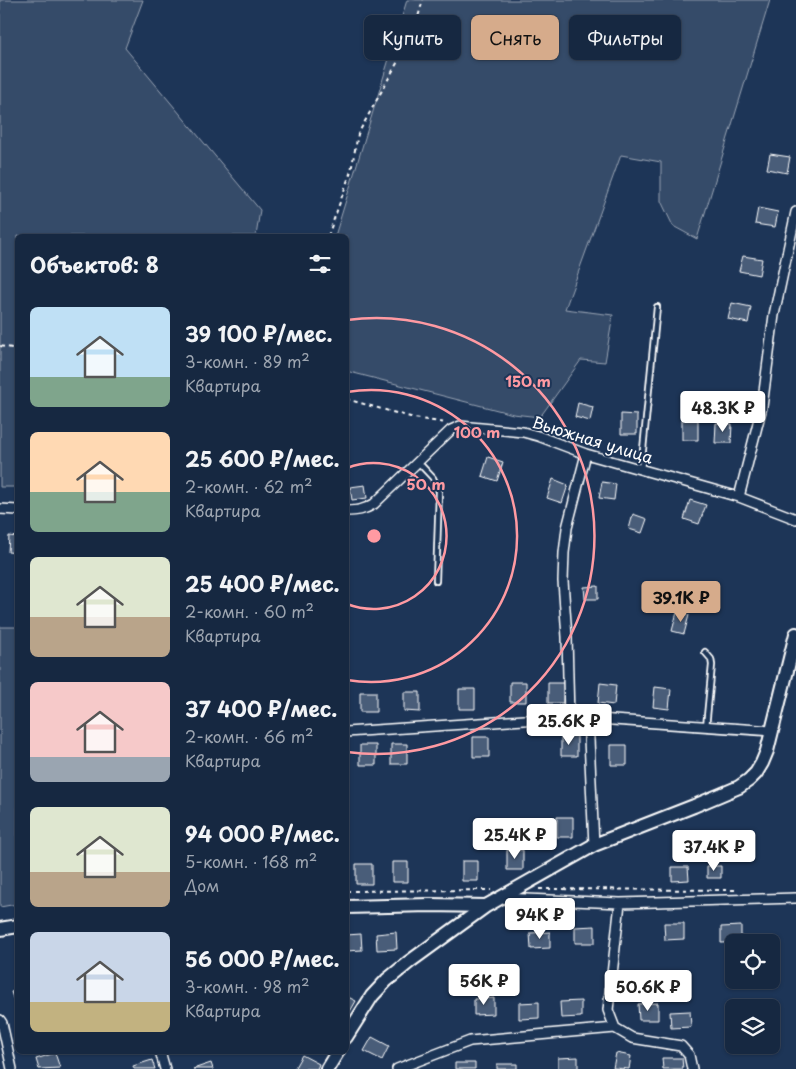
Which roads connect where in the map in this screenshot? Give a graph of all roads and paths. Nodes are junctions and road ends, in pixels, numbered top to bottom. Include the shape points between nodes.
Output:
1 (423, 0) edge
2 (796, 212) edge
3 (329, 234) edge
4 (657, 307) dead end
5 (0, 346) edge
6 (15, 348) edge
7 (349, 400) edge
8 (460, 426) junction
9 (586, 454) junction
10 (418, 462) junction
11 (641, 470) junction
12 (739, 496) junction
13 (0, 509) edge
14 (15, 510) edge
15 (349, 511) edge
16 (796, 519) edge
17 (436, 581) dead end
18 (796, 634) edge
19 (705, 652) dead end
20 (793, 659) edge
21 (569, 717) junction
22 (588, 718) junction
23 (706, 727) junction
24 (349, 732) edge
25 (772, 732) junction
26 (594, 845) junction
27 (537, 889) dead end
28 (741, 890) dead end
29 (349, 891) edge
30 (498, 894) junction
31 (796, 898) edge
32 (620, 903) junction
33 (486, 906) junction
34 (349, 907) edge
35 (15, 926) edge
36 (0, 929) edge
37 (0, 1020) edge
38 (615, 1028) junction
39 (349, 1032) edge
40 (161, 1054) edge
41 (336, 1054) edge
42 (402, 1068) edge
43 (12, 1069) edge
44 (165, 1069) edge
45 (328, 1069) edge
46 (692, 1069) edge

1 - 3 path via 413,34 358,134 351,171
2 - 12 street via 774,315 762,407
4 - 11 lane
5 - 6 path
7 - 8 path via 414,418
8 - 9 street, Вьюжная улица via 523,432
8 - 10 street via 451,430
9 - 11 street, Вьюжная улица
9 - 21 street via 566,528 564,553
10 - 15 street via 374,504 366,509
10 - 17 lane via 433,478 439,491
11 - 12 street, Вьюжная улица
12 - 16 street, Вьюжная улица
13 - 14 street
18 - 20 street
19 - 23 lane via 712,665
20 - 25 street
21 - 22 street
21 - 24 street
22 - 23 street
22 - 26 street
23 - 25 street
25 - 26 street via 762,763 739,787
26 - 30 street
27 - 28 path
29 - 30 path
30 - 32 street
30 - 33 street
31 - 32 street
32 - 38 street via 608,1010
33 - 34 street
33 - 39 street via 387,980 372,996
35 - 36 street
37 - 43 street
38 - 42 street via 470,1041
38 - 46 street via 632,1038 681,1046 689,1055
40 - 44 street
41 - 45 street

